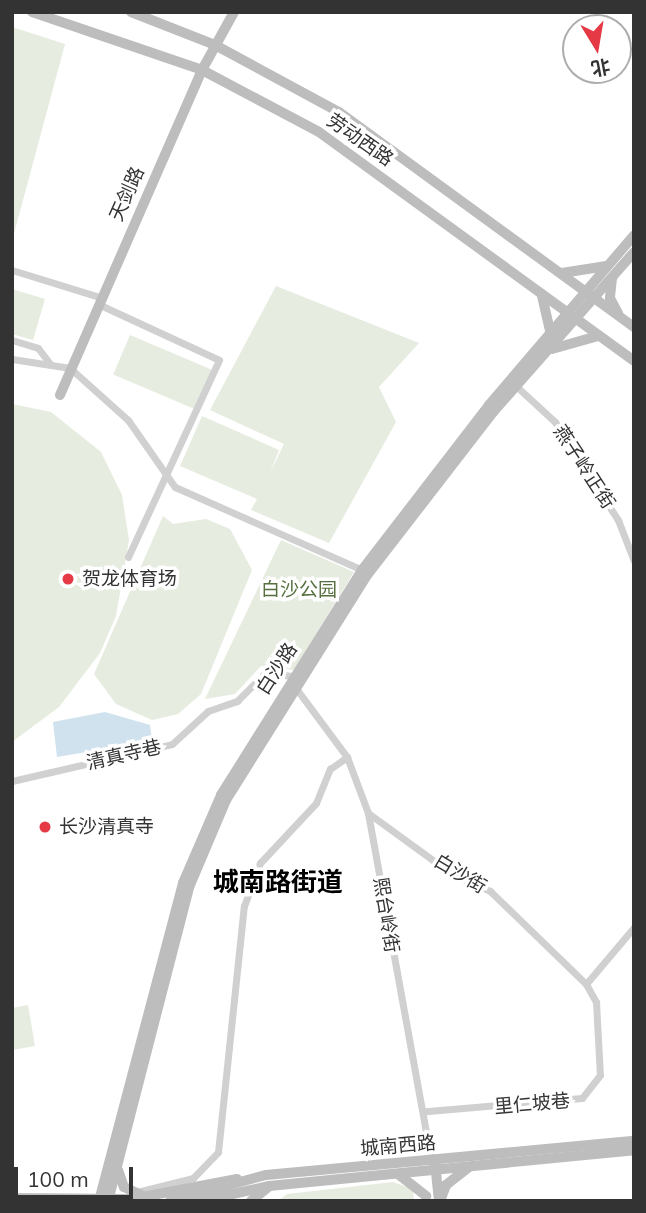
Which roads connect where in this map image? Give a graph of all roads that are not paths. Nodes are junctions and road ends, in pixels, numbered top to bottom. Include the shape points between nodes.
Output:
1 (32, 12) edge
2 (131, 12) edge
3 (234, 12) edge
4 (215, 45) junction
5 (202, 70) junction
6 (634, 234) edge
7 (634, 252) edge
8 (607, 266) junction
9 (12, 270) edge
10 (562, 274) junction
11 (612, 278) junction
12 (585, 291) junction
13 (542, 295) junction
14 (594, 298) junction
15 (97, 300) junction
16 (565, 312) junction
17 (620, 317) junction
18 (575, 320) junction
19 (634, 327) edge
20 (550, 331) junction
21 (598, 336) junction
22 (12, 340) edge
23 (548, 351) junction
24 (12, 359) edge
25 (634, 361) edge
26 (50, 364) junction
27 (70, 368) junction
28 (516, 386) junction
29 (60, 395) dead end
30 (168, 481) junction
31 (128, 558) dead end
32 (634, 561) edge
33 (362, 570) junction
34 (294, 682) junction
35 (347, 757) junction
36 (12, 781) edge
37 (368, 813) junction
38 (634, 927) edge
39 (586, 984) junction
40 (426, 1111) junction
41 (634, 1141) edge
42 (634, 1150) edge
43 (117, 1164) junction
44 (429, 1164) junction
45 (472, 1166) junction
46 (391, 1173) junction
47 (104, 1180) junction
48 (12, 1182) edge
49 (271, 1186) junction
50 (237, 1187) edge
51 (132, 1193) junction
52 (148, 1196) junction
53 (13, 1198) edge
54 (199, 1198) edge
55 (427, 1198) edge
56 (76, 1199) edge
57 (104, 1200) edge
58 (170, 1201) edge
59 (251, 1201) edge
60 (440, 1201) edge

1 - 5 street, 劳动西路
2 - 4 street, 劳动西路
3 - 4 street, 天剑路
4 - 5 street, 天剑路
4 - 10 street, 劳动西路 via 339,112
5 - 13 street, 劳动西路 via 319,132
5 - 15 street, 天剑路
6 - 8 street, 白沙路
7 - 11 street, 白沙路
8 - 10 street
8 - 12 street, 白沙路
9 - 15 street
10 - 12 street, 劳动西路
11 - 14 street, 白沙路
11 - 17 street via 610,298
12 - 14 street, 劳动西路
12 - 16 street, 白沙路
13 - 16 street, 劳动西路
13 - 20 street
14 - 17 street, 劳动西路
14 - 18 street, 白沙路
15 - 27 street, 天剑路
15 - 30 street via 219,360
16 - 18 street, 劳动西路
16 - 20 street, 白沙路
17 - 19 street, 劳动西路
18 - 21 street, 劳动西路
18 - 23 street, 白沙路
20 - 33 street, 白沙路
21 - 23 street
21 - 25 street, 劳动西路
22 - 26 street via 38,348
23 - 28 street, 白沙路
24 - 26 street
26 - 27 street
27 - 29 street, 天剑路
27 - 30 street via 128,420
28 - 32 street, 燕子岭正街 via 555,422 618,520
28 - 34 street, 白沙路 via 368,574
30 - 31 street
30 - 33 street
33 - 34 street, 白沙路
34 - 35 street, 熙台岭街
34 - 36 street, 清真寺巷 via 265,673 237,701 208,711 172,744
34 - 43 street, 白沙路 via 226,800 198,861
34 - 47 street, 白沙路 via 231,776 191,859
35 - 37 street, 熙台岭街
35 - 51 street via 330,769 316,803 260,863 244,905 218,1152 192,1178
37 - 39 street, 白沙街 via 452,874 490,891
37 - 40 street, 熙台岭街 via 401,1009
38 - 39 street
39 - 40 street, 里仁坡巷 via 596,1002 600,1075 582,1098
40 - 44 street, 熙台岭街
41 - 44 street, 城南西路
42 - 45 street, 城南西路
43 - 51 street via 121,1183
43 - 57 street, 白沙路
44 - 45 street, 城南西路
44 - 46 street, 城南西路
44 - 50 street, 城南西路
44 - 55 street
44 - 60 street
45 - 60 street via 453,1178
46 - 49 street, 城南西路
46 - 55 street via 410,1178
47 - 56 street
47 - 57 street, 白沙路
48 - 53 street
49 - 50 street, 城南西路
49 - 59 street
50 - 52 street
50 - 54 street, 城南西路
51 - 52 street
51 - 57 street
52 - 57 street
53 - 56 street
54 - 58 street, 城南西路
56 - 57 street

